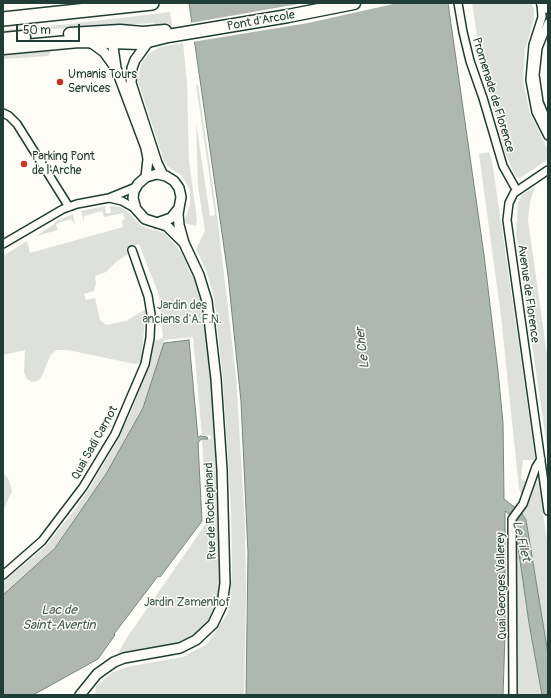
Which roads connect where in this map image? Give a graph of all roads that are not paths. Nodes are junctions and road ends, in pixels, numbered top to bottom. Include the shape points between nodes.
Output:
1 (152, 3) edge
2 (326, 3) edge
3 (354, 3) edge
4 (458, 3) edge
5 (542, 3) edge
6 (548, 7) edge
7 (3, 19) edge
8 (548, 23) edge
9 (168, 33) junction
10 (134, 34) junction
11 (3, 39) edge
12 (89, 41) junction
13 (148, 42) junction
14 (114, 43) junction
15 (3, 48) edge
16 (116, 68) junction
17 (3, 113) edge
18 (548, 124) edge
19 (548, 136) edge
20 (548, 170) edge
21 (163, 175) junction
22 (146, 177) junction
23 (136, 187) junction
24 (517, 190) junction
25 (109, 198) junction
26 (69, 207) junction
27 (180, 207) junction
28 (136, 209) junction
29 (158, 223) junction
30 (184, 243) junction
31 (3, 244) edge
32 (132, 250) dead end
33 (541, 459) junction
34 (548, 511) edge
35 (3, 575) edge
36 (80, 695) edge
37 (512, 695) edge

1 - 7 highway
2 - 9 main road, Pont d'Arcole
3 - 9 main road, Pont d'Arcole via 288,16
4 - 24 street, Promenade de Florence via 470,61 503,166
5 - 6 main road
5 - 19 street via 542,17 533,45 530,80 536,112
8 - 18 street via 538,48 535,75 539,102
9 - 10 main road
9 - 13 main road
10 - 11 main road via 101,32
10 - 14 street via 118,37
12 - 14 main road
12 - 15 main road
12 - 16 street via 104,52
13 - 14 main road
13 - 21 street via 136,58 131,83
14 - 16 street
16 - 22 street via 148,154
17 - 26 street via 17,124
20 - 24 street
21 - 22 street
21 - 27 street, Rue de Rochepinard via 178,186 181,194
22 - 23 street
23 - 25 street
23 - 28 street via 133,198
24 - 33 street, Avenue de Florence via 509,203 507,220
25 - 26 street
25 - 28 street via 122,201
26 - 31 street
27 - 29 street via 171,218
27 - 30 street, Rue de Rochepinard via 178,219
28 - 29 street, Rue de Rochepinard via 145,219
29 - 30 street, Rue de Rochepinard via 172,230
30 - 36 street, Rue de Rochepinard via 203,286 210,324 222,470 224,594 213,624 196,640 180,648 118,660 97,674
32 - 35 street, Quai Sadi Carnot via 148,296 151,314 145,364 114,434 83,487 42,541
33 - 34 street, Avenue de Florence
33 - 37 street, Quai Georges Vallerey via 523,504 512,520

